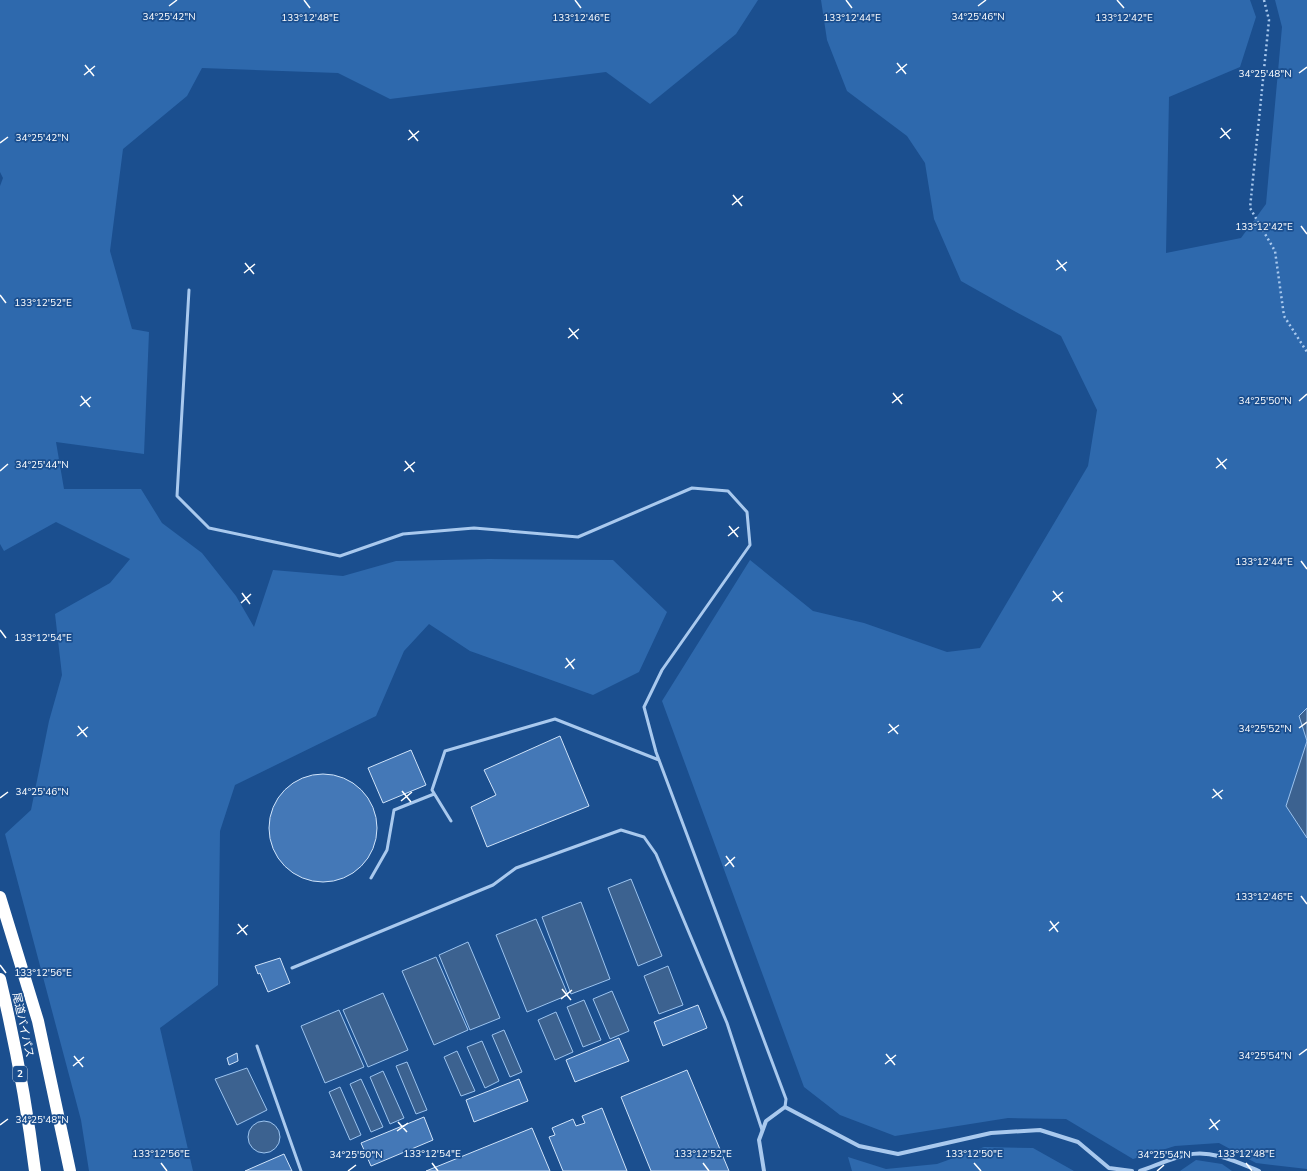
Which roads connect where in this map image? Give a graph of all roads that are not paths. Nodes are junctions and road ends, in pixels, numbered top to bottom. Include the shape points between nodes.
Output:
1 (189, 290) dead end
2 (659, 760) junction
3 (434, 794) junction
4 (451, 821) dead end
5 (371, 878) dead end
6 (0, 897) edge
7 (292, 968) dead end
8 (0, 979) edge
9 (257, 1046) dead end
10 (785, 1107) junction
11 (763, 1131) junction
12 (35, 1171) edge
13 (70, 1171) edge
14 (301, 1171) edge
15 (764, 1171) edge
16 (1132, 1171) edge
17 (1140, 1171) edge
18 (1259, 1171) edge

1 - 2 lane via 177,496 209,528 340,556 403,534 474,528 578,538 692,488 728,491 747,512 750,545 662,670 644,706
2 - 3 lane via 555,719 445,751 432,790
2 - 10 lane via 786,1099
3 - 4 lane
3 - 5 lane via 394,810 387,850
6 - 13 highway via 38,1021
7 - 11 lane via 493,885 524,865 621,830 644,837 656,854 727,1023
8 - 12 highway, 尾道バイパス / 2 via 30,1128
9 - 14 lane
10 - 11 street via 766,1121
10 - 16 street via 859,1146 898,1154 991,1133 1040,1130 1078,1142 1109,1168
11 - 15 street via 759,1140
17 - 18 street via 1188,1155 1208,1154

